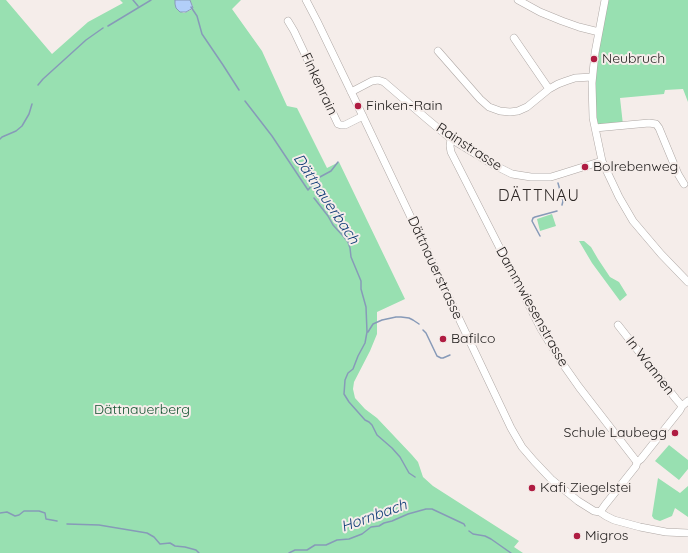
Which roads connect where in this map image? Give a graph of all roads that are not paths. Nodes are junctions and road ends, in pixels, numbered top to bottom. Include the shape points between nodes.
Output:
1 (306, 0) edge
2 (518, 0) edge
3 (606, 0) edge
4 (288, 21) dead end
5 (599, 32) junction
6 (514, 38) dead end
7 (438, 51) dead end
8 (592, 77) junction
9 (549, 89) junction
10 (351, 92) junction
11 (363, 116) junction
12 (595, 128) junction
13 (451, 139) junction
14 (602, 161) junction
15 (684, 184) dead end
16 (688, 282) edge
17 (618, 325) dead end
18 (685, 403) edge
19 (637, 462) junction
20 (600, 512) junction
21 (688, 533) edge

1 - 10 street, Dättnauerstrasse
2 - 5 street via 562,21
3 - 5 street
4 - 11 street, Finkenrain via 338,124 345,125
5 - 8 street
6 - 9 street
7 - 9 street via 480,99 489,107 500,111 518,111 527,107
8 - 9 street via 566,80
8 - 12 street
10 - 11 street, Dättnauerstrasse
10 - 13 street, Rainstrasse via 372,81 384,82
11 - 20 street, Dättnauerstrasse via 522,447 551,479 578,501
12 - 14 street
12 - 15 street via 654,123
13 - 14 street, Rainstrasse via 499,168 521,176 551,177
13 - 19 street, Dammwiesenstrasse via 450,150 541,329 579,387
14 - 16 street via 633,221
17 - 18 street, In Wannen via 676,400
18 - 19 street
19 - 20 street
20 - 21 street, Dättnauerstrasse via 614,520 640,527

